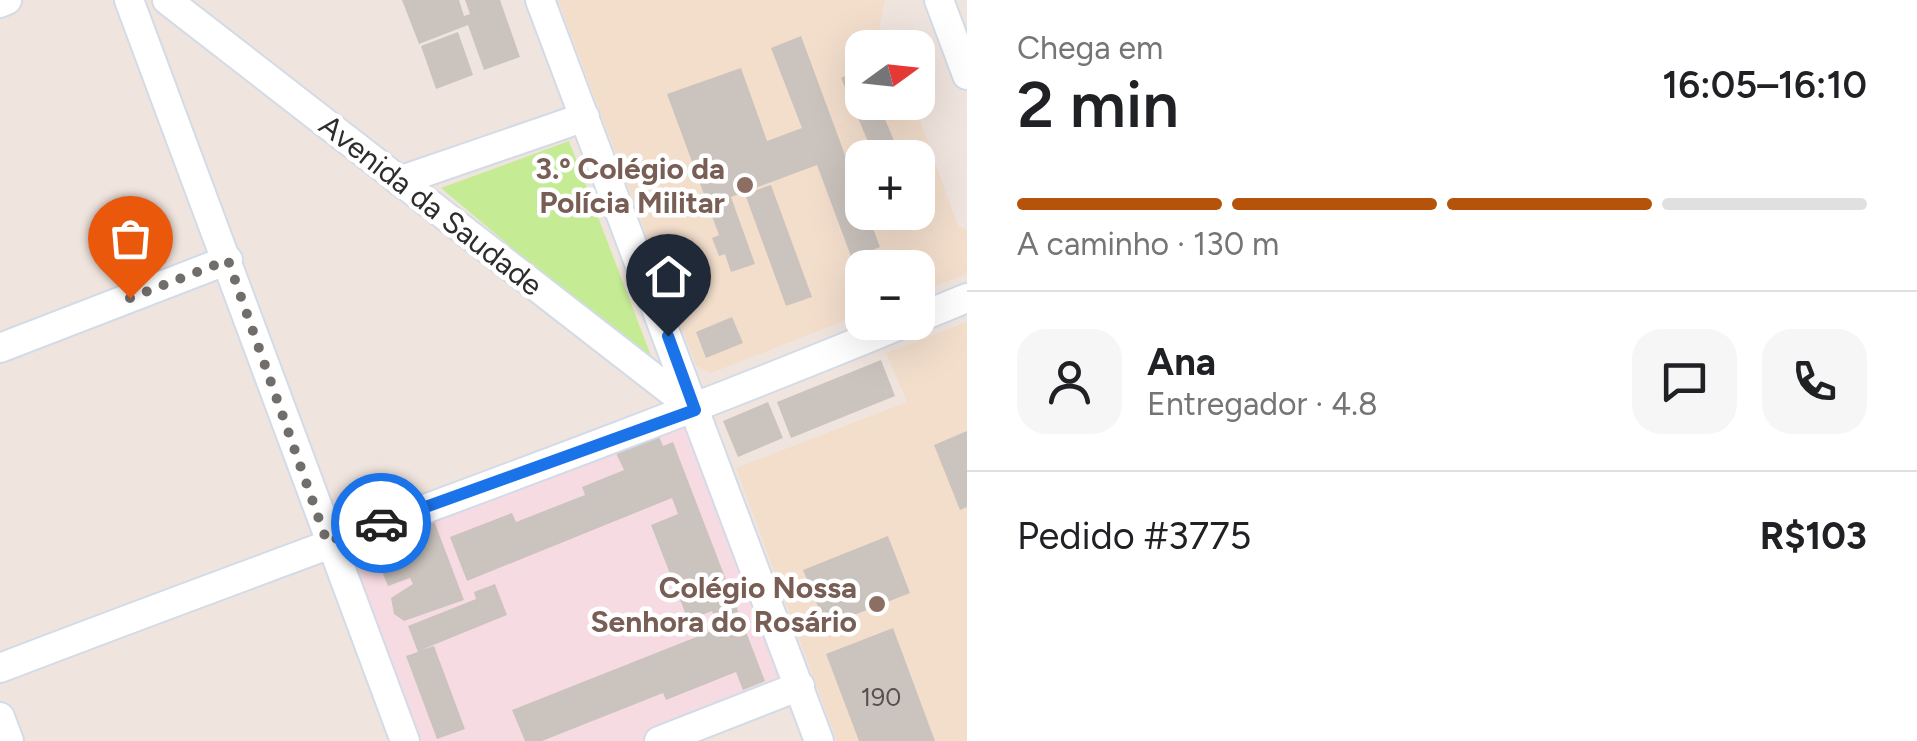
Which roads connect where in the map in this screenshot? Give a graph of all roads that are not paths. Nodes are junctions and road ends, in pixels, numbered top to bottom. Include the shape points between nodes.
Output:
1 (7, 0) edge
2 (129, 0) edge
3 (168, 0) edge
4 (540, 0) edge
5 (938, 0) edge
6 (0, 3) edge
7 (967, 75) edge
8 (585, 117) junction
9 (399, 181) junction
10 (228, 260) junction
11 (967, 298) edge
12 (935, 311) edge
13 (864, 340) edge
14 (0, 348) edge
15 (695, 410) junction
16 (327, 542) junction
17 (0, 668) edge
18 (800, 686) junction
19 (0, 717) edge
20 (9, 741) edge
21 (405, 741) edge
22 (659, 741) edge
23 (819, 741) edge

1 - 6 street
2 - 10 street
3 - 9 street, Avenida da Saudade
4 - 8 street
5 - 7 street
8 - 9 street
8 - 15 street
9 - 15 street, Avenida da Saudade
10 - 14 street
10 - 16 street
11 - 12 street
13 - 15 street
15 - 16 street
15 - 18 street
16 - 17 street
16 - 21 street
18 - 22 street
18 - 23 street
19 - 20 street

